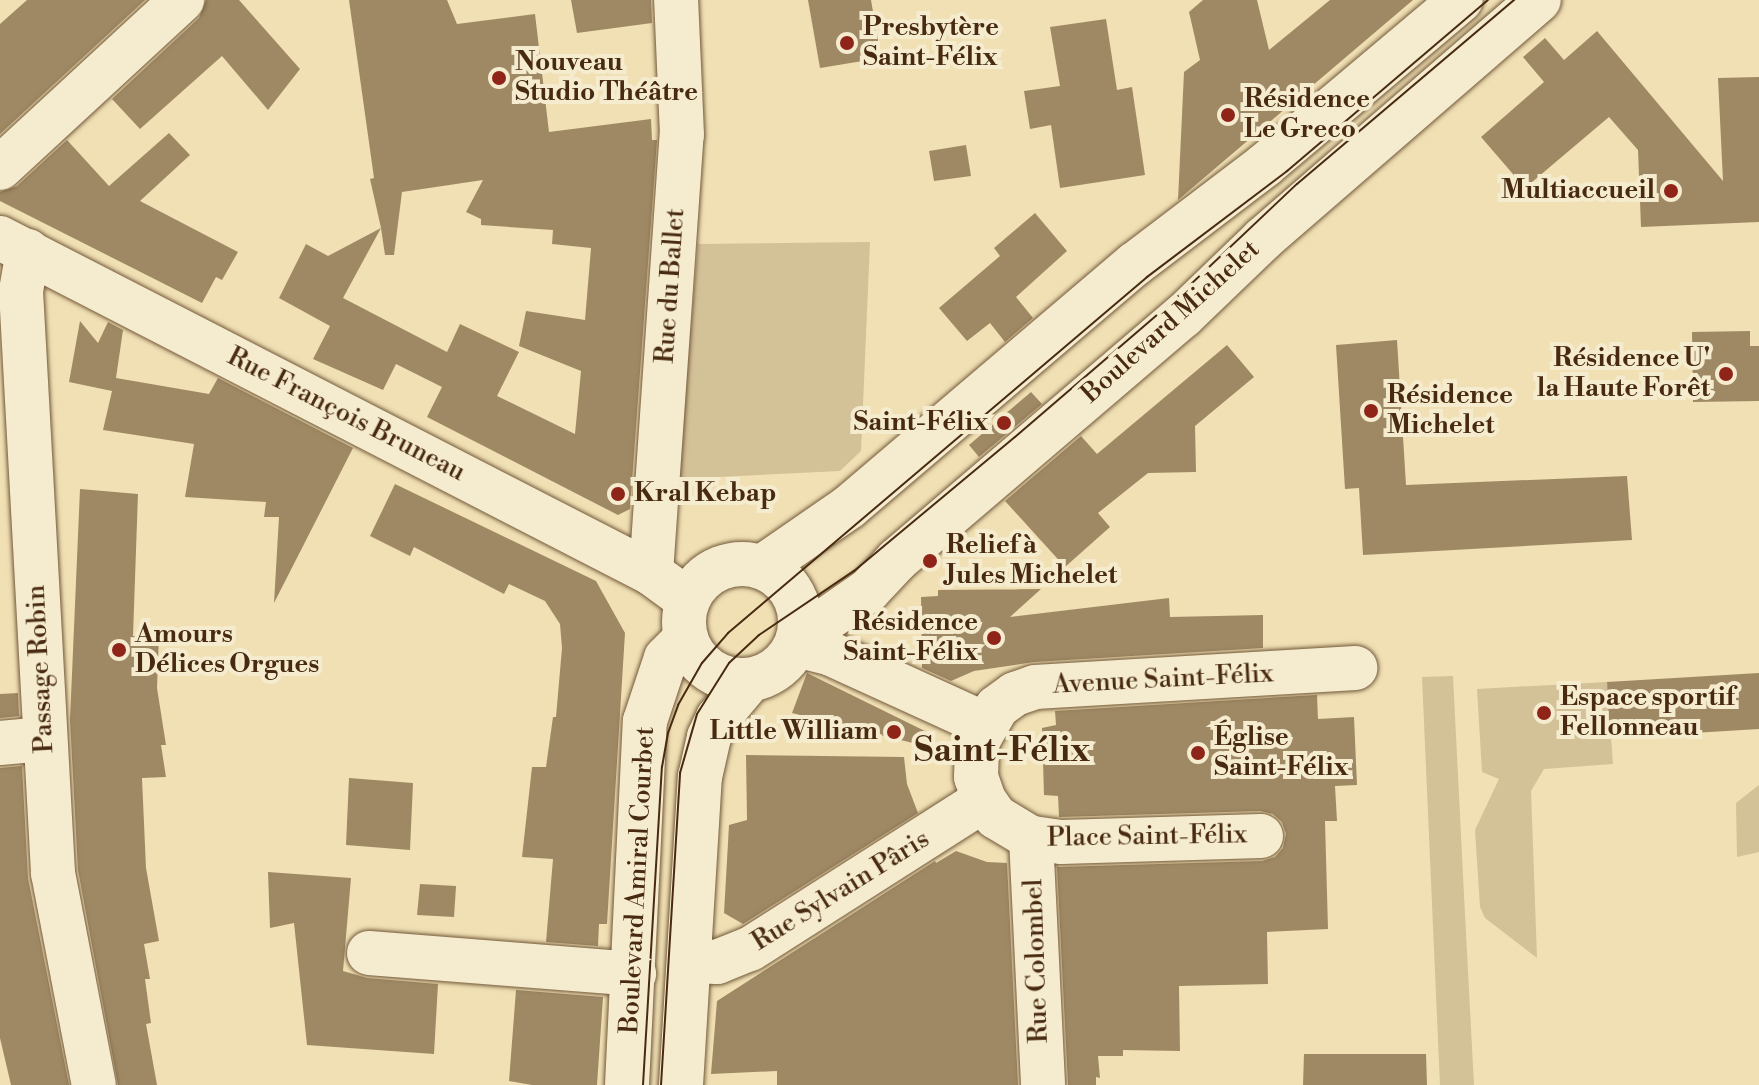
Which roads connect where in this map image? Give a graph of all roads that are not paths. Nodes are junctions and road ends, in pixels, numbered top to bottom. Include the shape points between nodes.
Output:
1 (182, 0) edge
2 (676, 0) edge
3 (1461, 0) edge
4 (1539, 0) edge
5 (0, 168) edge
6 (14, 244) edge
7 (762, 567) junction
8 (651, 573) junction
9 (687, 619) junction
10 (797, 642) junction
11 (1355, 668) dead end
12 (750, 680) junction
13 (985, 724) junction
14 (45, 739) junction
15 (0, 743) edge
16 (984, 800) junction
17 (1261, 836) dead end
18 (1031, 838) junction
19 (369, 953) dead end
20 (691, 961) junction
21 (634, 974) junction
22 (94, 1085) edge
23 (627, 1085) edge
24 (681, 1085) edge
25 (1043, 1085) edge

1 - 5 street
2 - 8 street, Rue du Ballet via 682,135
3 - 7 street via 1265,165 1135,264 849,507
4 - 10 street, Boulevard Michelet via 1263,239 1183,316 897,560 869,590
6 - 8 street, Rue François Bruneau
6 - 14 street, Passage Robin via 21,291
7 - 9 street via 724,566 702,579
7 - 10 street via 779,577 794,596 800,615
8 - 9 street, Rue François Bruneau
9 - 12 street via 695,656 712,672
9 - 21 street, Boulevard Amiral Courbet via 666,658 645,721
10 - 12 street via 781,666
10 - 13 street
11 - 13 street, Avenue Saint-Félix via 1035,687 1006,701
12 - 20 street via 718,718 700,777
13 - 16 street via 974,760
14 - 15 street
14 - 22 street, Passage Robin via 55,894
16 - 18 street, Place Saint-Félix via 996,817
16 - 20 street, Rue Sylvain Pâris via 750,949 717,962
17 - 18 street, Place Saint-Félix via 1061,842
18 - 25 street, Rue Colombel
19 - 21 street
20 - 24 street
21 - 23 street, Boulevard Amiral Courbet

